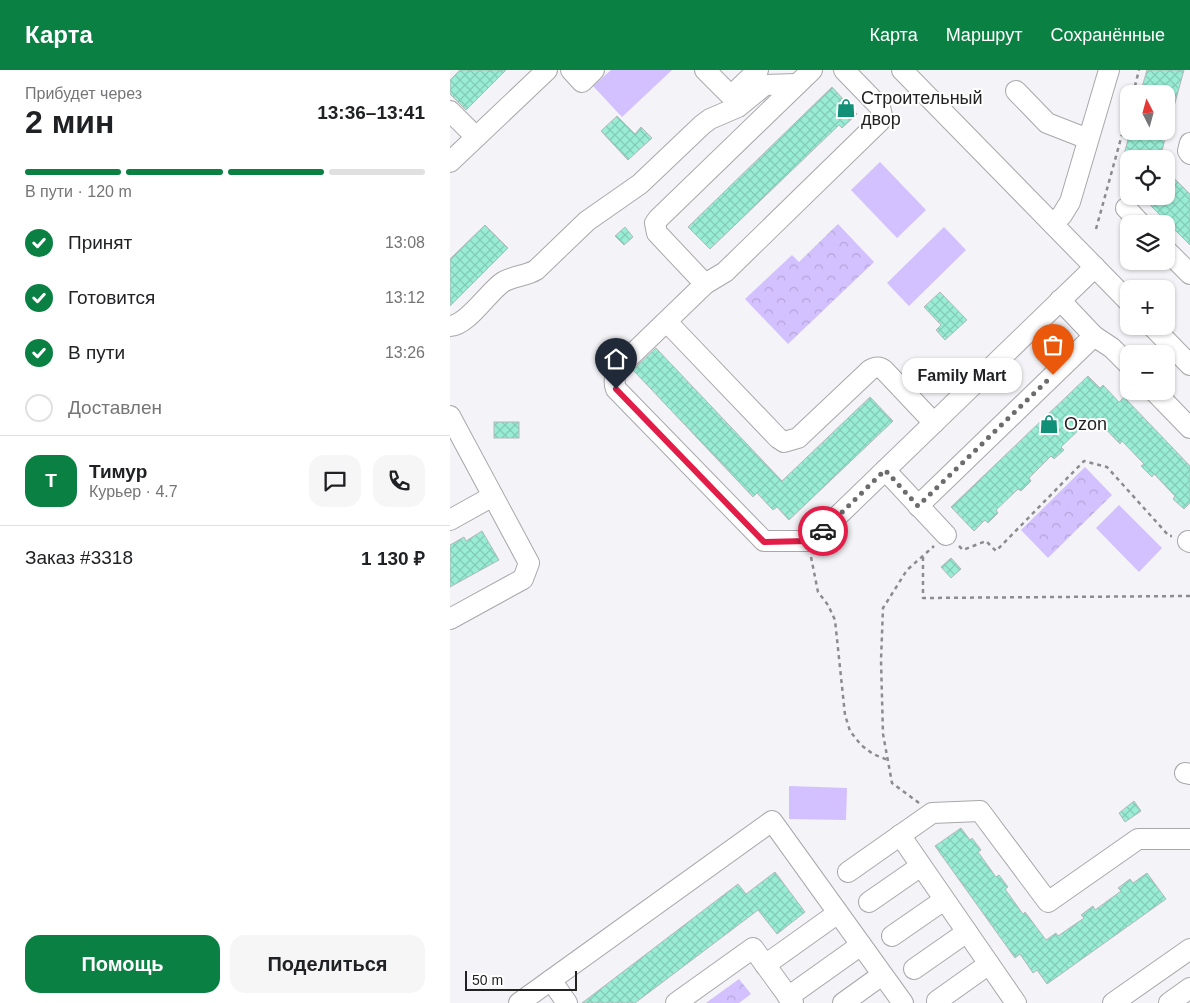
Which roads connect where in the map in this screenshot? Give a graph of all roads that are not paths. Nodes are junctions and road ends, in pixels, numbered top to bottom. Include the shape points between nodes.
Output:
1 (547, 70) edge
2 (571, 70) edge
3 (594, 70) edge
4 (705, 70) edge
5 (758, 70) edge
6 (812, 70) edge
7 (844, 70) edge
8 (902, 70) edge
9 (1109, 70) edge
10 (796, 84) junction
11 (1016, 91) dead end
12 (450, 111) edge
13 (476, 138) junction
14 (1088, 139) junction
15 (1190, 143) edge
16 (1190, 154) edge
17 (450, 162) edge
18 (1126, 208) dead end
19 (1133, 215) edge
20 (1053, 224) junction
21 (1175, 259) edge
22 (1094, 267) junction
23 (1190, 274) edge
24 (705, 284) junction
25 (1120, 293) edge
26 (1060, 300) junction
27 (667, 322) junction
28 (450, 326) edge
29 (1161, 335) edge
30 (1094, 336) junction
31 (1120, 356) edge
32 (1190, 365) edge
33 (1163, 400) edge
34 (450, 416) edge
35 (934, 423) junction
36 (1190, 428) edge
37 (885, 470) junction
38 (494, 496) junction
39 (918, 506) junction
40 (450, 520) edge
41 (946, 535) dead end
42 (450, 619) edge
43 (900, 835) junction
44 (1190, 839) edge
45 (921, 866) junction
46 (848, 872) dead end
47 (944, 900) junction
48 (869, 902) dead end
49 (838, 913) junction
50 (967, 932) junction
51 (892, 936) dead end
52 (860, 944) junction
53 (1190, 949) edge
54 (989, 964) junction
55 (765, 965) junction
56 (914, 969) dead end
57 (882, 975) junction
58 (551, 980) junction
59 (1190, 988) edge
60 (790, 1000) edge
61 (936, 1001) dead end
62 (1010, 1001) edge
63 (519, 1003) edge
64 (567, 1003) edge
65 (676, 1003) edge
66 (843, 1003) edge
67 (903, 1003) edge
68 (1113, 1003) edge
69 (1169, 1003) edge

1 - 13 street
2 - 3 street via 582,82
4 - 5 street via 731,96
6 - 10 street
7 - 24 street via 880,107 880,121 725,272
8 - 20 street
9 - 14 street
10 - 24 street via 655,223 657,233
10 - 28 street via 766,85 738,107 702,124 640,184 587,221 536,270 501,284 461,322
11 - 14 street via 1047,124
12 - 13 street
13 - 17 street
14 - 20 street via 1070,202
15 - 16 street
18 - 19 street
20 - 22 street
21 - 23 street
22 - 25 street
22 - 26 street
24 - 27 street
26 - 30 street
26 - 35 street
27 - 35 street via 784,442 798,438 875,367 884,370
27 - 37 street via 620,366 615,374 616,389 764,542 808,541 817,536
29 - 32 street
30 - 31 street
30 - 39 street
33 - 36 street
34 - 38 street
35 - 37 street
37 - 39 street
38 - 40 street
38 - 42 street via 529,563 523,579
39 - 41 street
43 - 44 street via 932,813 980,811 1048,902 1138,839
43 - 45 street
43 - 46 street
45 - 47 street
45 - 48 street
47 - 50 street
47 - 51 street
49 - 52 street
49 - 55 street
49 - 58 street via 772,821
50 - 54 street
50 - 56 street
52 - 57 street
52 - 60 street
53 - 68 street
54 - 61 street
54 - 62 street
55 - 60 street
55 - 65 street via 753,948
57 - 66 street
57 - 67 street
58 - 63 street
58 - 64 street
59 - 69 street

